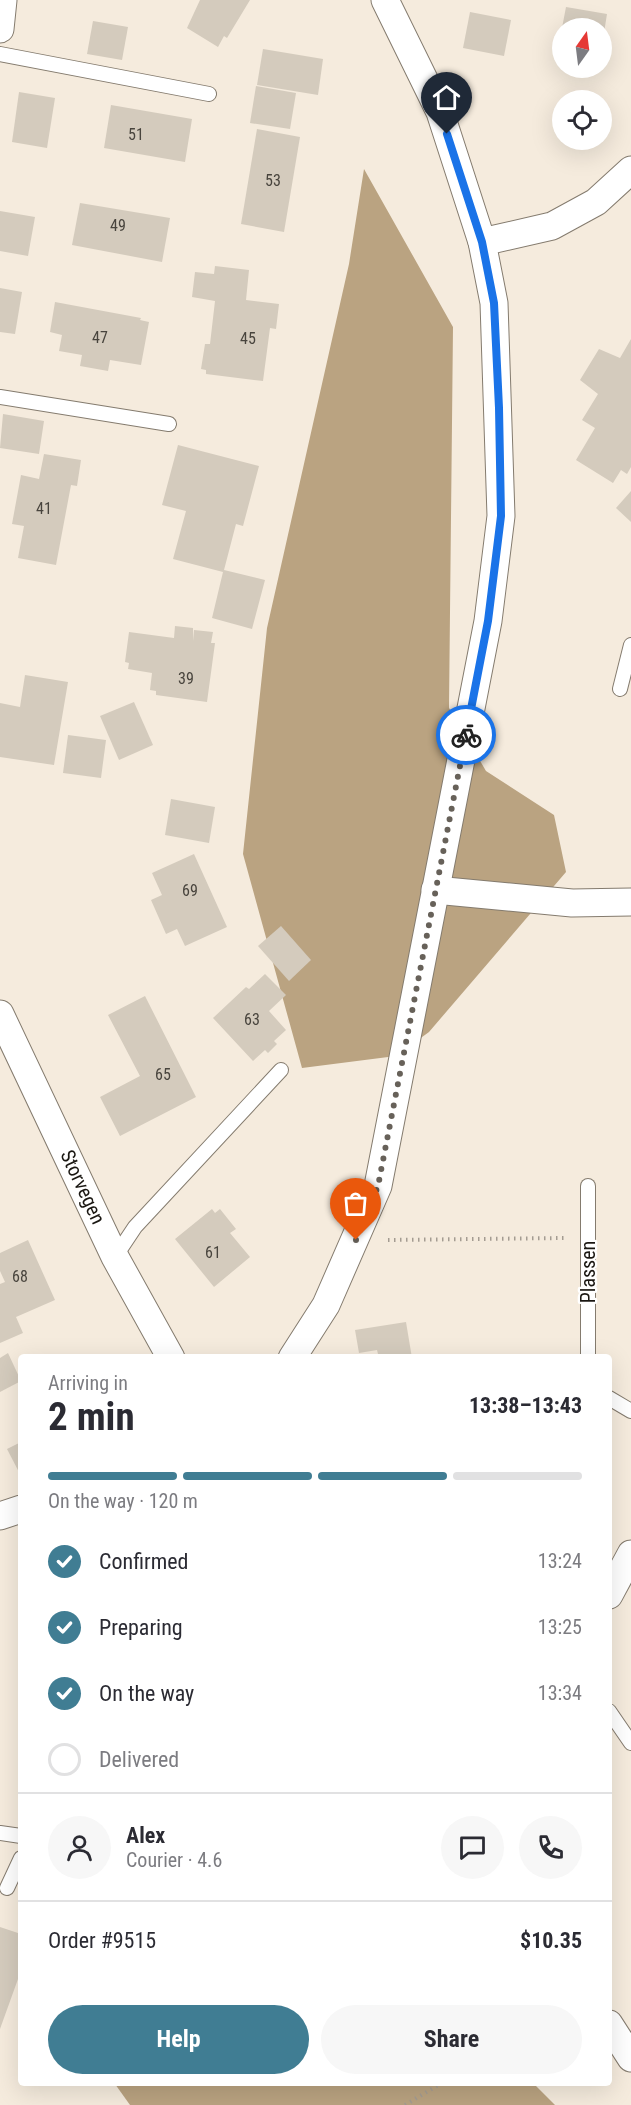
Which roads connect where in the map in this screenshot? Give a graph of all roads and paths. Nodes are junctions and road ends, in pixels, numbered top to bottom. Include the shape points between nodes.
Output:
1 (3, 0) edge
2 (385, 0) edge
3 (0, 29) edge
4 (0, 54) edge
5 (209, 94) dead end
6 (631, 170) edge
7 (482, 242) junction
8 (0, 397) edge
9 (169, 424) dead end
10 (631, 645) edge
11 (620, 690) dead end
12 (435, 891) junction
13 (631, 902) edge
14 (0, 1014) edge
15 (281, 1070) dead end
16 (588, 1186) dead end
17 (588, 1238) junction
18 (356, 1240) junction
19 (115, 1257) junction
20 (169, 1354) edge
21 (295, 1354) edge
22 (588, 1354) edge
23 (612, 1400) edge
24 (631, 1411) edge
25 (18, 1510) edge
26 (0, 1516) edge
27 (631, 1554) edge
28 (612, 1589) edge
29 (612, 1715) edge
30 (631, 1743) edge
31 (0, 1833) edge
32 (18, 1836) edge
33 (18, 1864) edge
34 (6, 1888) dead end
35 (619, 2029) edge
36 (631, 2058) edge
37 (437, 2086) edge
38 (405, 2105) edge

1 - 3 street
2 - 7 street via 440,112
4 - 5 lane
6 - 7 street via 596,202 552,226
7 - 12 street via 494,303 501,516 488,621
8 - 9 lane
10 - 11 lane
12 - 13 street via 572,903
12 - 18 street via 378,1186
14 - 19 street, Storvegen
15 - 19 lane via 135,1227
16 - 17 lane, Plassen
17 - 18 path
17 - 22 lane, Plassen
18 - 21 street via 326,1305
19 - 20 street, Storvegen
23 - 24 lane
25 - 26 street
27 - 28 street
29 - 30 lane
31 - 32 lane
33 - 34 lane
35 - 36 street
37 - 38 path

